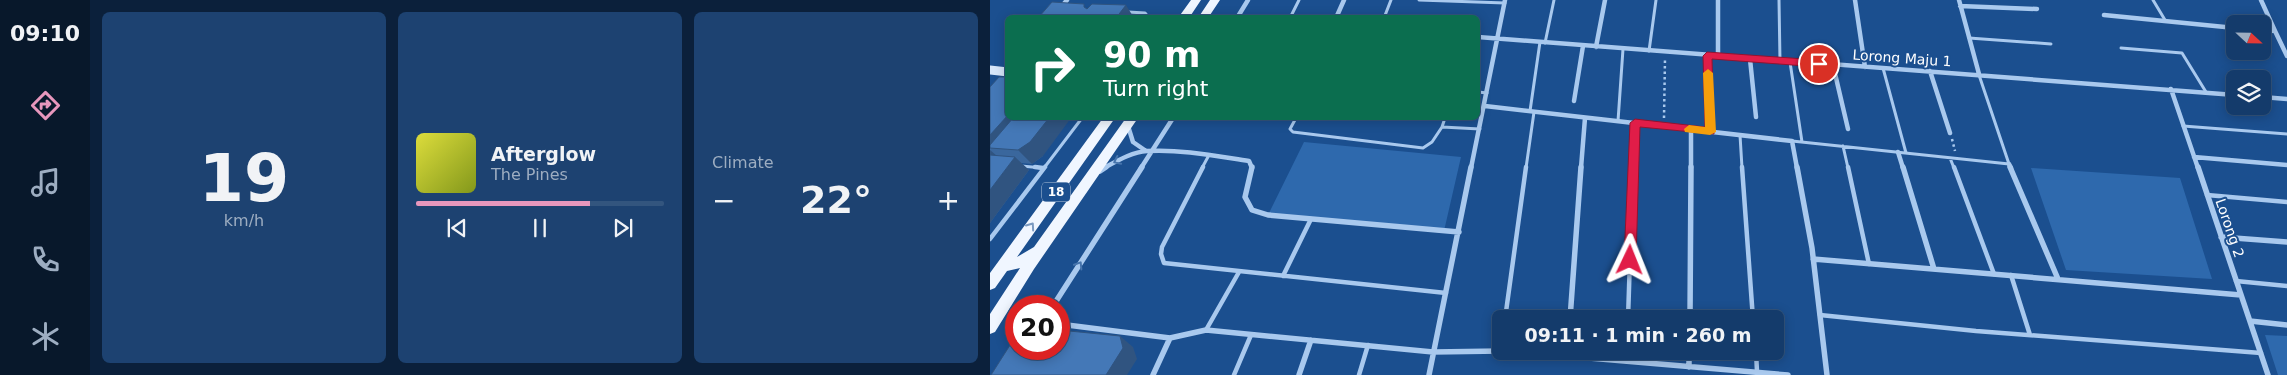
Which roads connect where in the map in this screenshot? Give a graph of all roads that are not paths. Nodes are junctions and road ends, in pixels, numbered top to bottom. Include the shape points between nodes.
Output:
1 (1067, 0) edge
2 (1196, 0) edge
3 (1215, 0) edge
4 (1248, 0) edge
5 (1299, 0) edge
6 (1344, 0) edge
7 (1391, 0) edge
8 (1419, 0) edge
9 (1554, 0) edge
10 (1606, 0) edge
11 (1656, 0) edge
12 (1718, 0) edge
13 (1779, 0) edge
14 (1855, 0) edge
15 (1959, 0) edge
16 (2153, 0) edge
17 (2261, 0) edge
18 (1505, 2) edge
19 (1960, 6) junction
20 (1060, 8) junction
21 (1069, 8) edge
22 (2037, 9) dead end
23 (1120, 11) edge
24 (1054, 15) edge
25 (1147, 15) edge
26 (1185, 15) edge
27 (1205, 15) edge
28 (1239, 15) edge
29 (1292, 15) edge
30 (1337, 15) edge
31 (1385, 15) edge
32 (2104, 15) dead end
33 (2165, 20) junction
34 (2226, 27) edge
35 (2271, 31) edge
36 (2275, 31) junction
37 (1480, 37) edge
38 (1969, 38) junction
39 (1498, 39) junction
40 (1543, 42) junction
41 (2051, 44) dead end
42 (1583, 46) junction
43 (1596, 47) junction
44 (2121, 48) dead end
45 (1623, 49) junction
46 (2285, 50) edge
47 (1650, 51) junction
48 (1707, 56) junction
49 (1718, 56) junction
50 (2287, 56) edge
51 (1750, 59) junction
52 (1780, 61) junction
53 (1790, 62) junction
54 (1833, 65) junction
55 (1865, 67) junction
56 (1883, 68) junction
57 (990, 70) edge
58 (1005, 70) edge
59 (1930, 71) junction
60 (1978, 74) junction
61 (2171, 89) junction
62 (1480, 92) edge
63 (2206, 92) junction
64 (1487, 93) junction
65 (2226, 93) edge
66 (2271, 98) edge
67 (2287, 99) edge
68 (1574, 101) dead end
69 (1485, 106) junction
70 (1532, 111) junction
71 (1756, 117) dead end
72 (1585, 118) junction
73 (1080, 120) edge
74 (1108, 120) edge
75 (1130, 120) edge
76 (1172, 120) edge
77 (1294, 120) edge
78 (1444, 120) edge
79 (1618, 121) junction
80 (1635, 123) junction
81 (2183, 126) junction
82 (1442, 127) junction
83 (1480, 129) junction
84 (1691, 129) junction
85 (1848, 129) dead end
86 (1710, 132) junction
87 (1950, 133) road end
88 (2287, 134) edge
89 (1740, 135) junction
90 (1792, 141) junction
91 (1802, 142) junction
92 (1843, 146) junction
93 (1149, 151) junction
94 (1898, 152) junction
95 (1906, 153) junction
96 (1209, 155) junction
97 (2194, 157) junction
98 (1950, 158) junction
99 (2009, 164) junction
100 (1015, 165) edge
101 (2287, 165) edge
102 (1043, 168) junction
103 (1091, 176) junction
104 (2207, 195) junction
105 (2287, 202) edge
106 (1311, 219) junction
107 (1053, 230) junction
108 (1459, 232) junction
109 (2221, 237) junction
110 (990, 239) edge
111 (2287, 242) edge
112 (1813, 259) junction
113 (1869, 264) junction
114 (1003, 266) junction
115 (1934, 269) junction
116 (1239, 272) junction
117 (1994, 274) junction
118 (1283, 276) junction
119 (2012, 276) junction
120 (2058, 279) junction
121 (2236, 281) junction
122 (990, 284) edge
123 (2287, 286) edge
124 (1446, 293) junction
125 (1060, 295) edge
126 (2241, 295) junction
127 (997, 307) edge
128 (1506, 310) edge
129 (1571, 310) edge
130 (1628, 310) edge
131 (1690, 310) edge
132 (1752, 310) edge
133 (1820, 315) junction
134 (2250, 321) junction
135 (2287, 324) edge
136 (1070, 325) edge
137 (990, 327) edge
138 (1206, 330) junction
139 (1250, 335) junction
140 (2030, 335) junction
141 (1170, 338) junction
142 (1311, 340) junction
143 (1368, 345) junction
144 (1492, 350) edge
145 (1433, 352) junction
146 (2261, 353) junction
147 (1618, 360) edge
148 (1689, 360) edge
149 (1756, 360) edge
150 (1626, 361) joint
151 (1689, 367) junction
152 (1698, 368) junction
153 (1757, 372) junction
154 (1153, 375) edge
155 (1234, 375) edge
156 (1299, 375) edge
157 (1359, 375) edge
158 (1429, 375) edge
159 (1698, 375) edge
160 (1788, 375) edge
161 (1827, 375) edge
162 (2268, 375) edge

1 - 20 street
2 - 26 main road
3 - 27 main road
4 - 28 street
5 - 29 lane
6 - 30 street
7 - 31 lane
8 - 18 lane
9 - 40 lane
10 - 43 street
11 - 47 lane
12 - 49 street
13 - 52 lane
14 - 55 street
15 - 19 street
16 - 33 lane
17 - 36 street
18 - 39 street
19 - 22 street
19 - 38 street
20 - 21 lane
20 - 24 street
23 - 25 lane
32 - 33 street
33 - 34 street
35 - 36 street
36 - 46 street
37 - 39 street, Lorong Maju 1
38 - 41 lane
38 - 60 street
39 - 40 street, Lorong Maju 1
39 - 64 street
40 - 42 street, Lorong Maju 1
40 - 70 lane
42 - 43 street, Lorong Maju 1
42 - 68 street
43 - 45 street, Lorong Maju 1
44 - 63 lane via 2182,53
45 - 47 street, Lorong Maju 1
45 - 79 lane
46 - 50 street
47 - 48 street, Lorong Maju 1
48 - 49 street, Lorong Maju 1
48 - 86 lane
49 - 51 street, Lorong Maju 1
51 - 52 street, Lorong Maju 1
51 - 71 street
52 - 53 street, Lorong Maju 1
53 - 54 street, Lorong Maju 1
53 - 91 lane
54 - 55 street, Lorong Maju 1
54 - 85 street
55 - 56 street, Lorong Maju 1
56 - 59 street, Lorong Maju 1
56 - 95 lane
57 - 58 street
59 - 60 street, Lorong Maju 1
59 - 87 street
60 - 61 street, Lorong Maju 1
60 - 99 lane
61 - 63 street, Lorong Maju 1
61 - 81 street, Lorong 2
62 - 64 lane
63 - 65 street, Lorong Maju 1
64 - 69 street
66 - 67 street
69 - 70 street
69 - 83 street
70 - 72 street
70 - 128 lane
72 - 79 street
72 - 129 street
73 - 102 lane
114 -> 74 main road, 18
75 - 93 street via 1133,142
75 - 103 main road, 18
76 - 93 street
77 - 82 lane via 1290,126 1293,132 1422,148 1432,142
78 - 82 lane
79 - 80 street
80 - 84 street
80 - 130 lane
81 - 88 lane
81 - 97 street, Lorong 2
82 - 83 lane
83 - 108 street
84 - 86 street
84 - 131 street
86 - 89 street
89 - 90 street
89 - 132 lane
90 - 91 lane
90 - 112 street
91 - 92 lane
92 - 94 lane
92 - 113 lane
93 - 96 street
93 -> 103 street via 1120,159
125 -> 93 street
94 - 95 lane
94 - 115 street
95 - 98 lane
96 - 106 street via 1249,161 1252,168 1245,197 1252,210 1268,215
96 - 116 lane via 1161,254 1164,263 1170,265
97 - 101 street
97 - 104 street, Lorong 2
98 - 99 lane
98 - 117 lane
99 - 120 street
100 - 102 lane
102 - 110 lane
103 - 107 main road, 18
104 - 105 lane
104 - 109 street, Lorong 2
106 - 108 street
106 - 118 lane
107 - 114 main road via 1029,257
107 - 127 main road, 18
108 - 124 street
109 - 111 street
109 - 121 street, Lorong 2
112 - 113 street
112 - 133 street
113 - 115 street
114 - 122 main road, 18
115 - 117 street
116 - 118 lane
116 - 138 lane
117 - 119 street
118 - 124 lane
119 - 120 street
119 - 140 lane
120 - 126 street
121 - 123 lane
121 - 126 street, Lorong 2
124 - 145 street
126 - 134 street, Lorong 2
127 - 137 main road, 18
133 - 140 lane
133 - 161 street
134 - 135 street
134 - 146 street, Lorong 2
136 - 141 street
138 - 139 street
138 - 141 street
139 - 142 street
139 - 155 lane
140 - 146 lane
141 - 154 street
142 - 143 street
142 - 156 street
143 - 145 street
143 - 157 lane
144 - 145 street
145 - 158 street
146 - 162 street, Lorong 2
147 - 150 street
148 - 151 street
149 - 153 lane
150 - 151 street
151 - 152 street
152 - 153 street
152 - 159 lane
153 - 160 street

